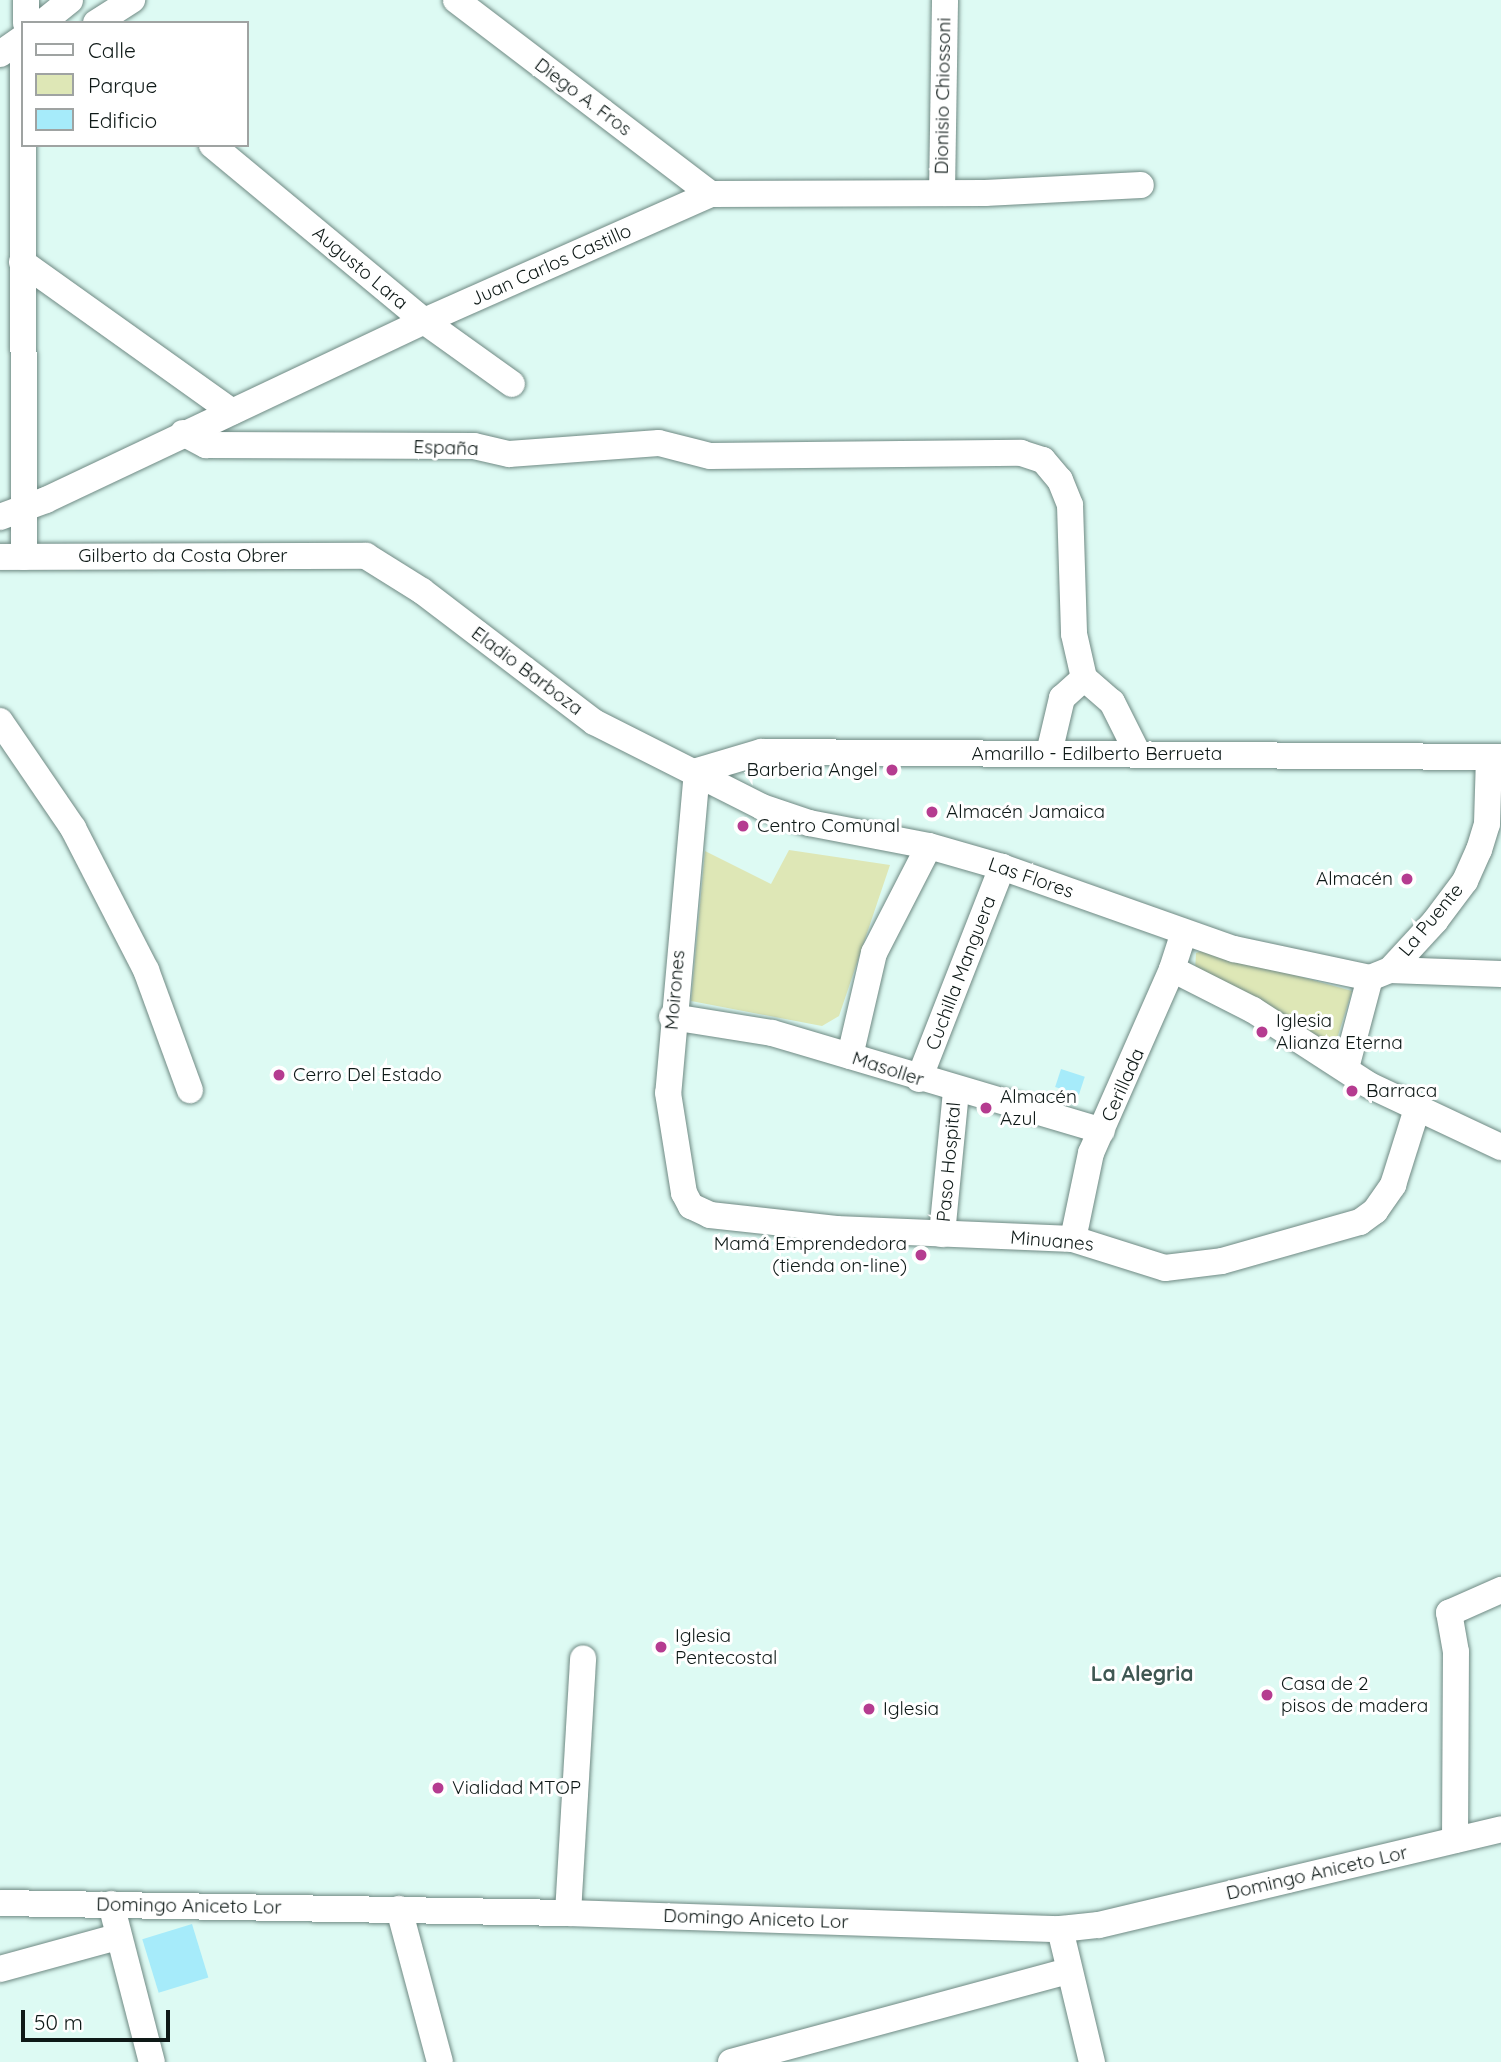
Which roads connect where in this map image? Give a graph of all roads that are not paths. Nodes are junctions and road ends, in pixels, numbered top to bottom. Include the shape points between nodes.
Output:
1 (26, 0) edge
2 (132, 0) edge
3 (456, 0) edge
4 (945, 0) edge
5 (26, 21) edge
6 (99, 21) edge
7 (21, 39) edge
8 (0, 54) edge
9 (16, 79) edge
10 (214, 147) edge
11 (1141, 185) dead end
12 (942, 192) junction
13 (711, 194) junction
14 (22, 262) junction
15 (424, 321) junction
16 (512, 384) dead end
17 (232, 412) junction
18 (183, 433) junction
19 (11, 514) edge
20 (366, 556) joint
21 (12, 557) edge
22 (1084, 678) junction
23 (0, 721) edge
24 (1049, 753) junction
25 (1138, 754) junction
26 (1495, 757) edge
27 (696, 771) junction
28 (929, 845) junction
29 (1002, 867) junction
30 (1184, 933) junction
31 (1172, 969) junction
32 (1380, 974) junction
33 (1501, 974) edge
34 (671, 1017) junction
35 (850, 1056) junction
36 (1346, 1068) junction
37 (919, 1079) junction
38 (190, 1090) dead end
39 (956, 1091) junction
40 (1418, 1109) junction
41 (1102, 1131) junction
42 (1501, 1147) edge
43 (691, 1206) joint
44 (942, 1234) junction
45 (1073, 1239) junction
46 (1501, 1590) edge
47 (583, 1658) dead end
48 (1501, 1829) edge
49 (1455, 1840) junction
50 (0, 1903) edge
51 (111, 1904) junction
52 (398, 1909) junction
53 (568, 1913) junction
54 (1060, 1929) junction
55 (117, 1937) junction
56 (0, 1969) edge
57 (1069, 1971) junction
58 (152, 2062) edge
59 (440, 2062) edge
60 (731, 2062) edge
61 (1092, 2062) edge

1 - 5 street
2 - 6 street
3 - 13 street, Diego A. Fros
4 - 12 street, Dionisio Chiossoni
7 - 8 street
9 - 14 street
10 - 15 street, Augusto Lara
11 - 12 street, Juan Carlos Castillo
12 - 13 street, Juan Carlos Castillo
13 - 15 street, Juan Carlos Castillo
14 - 17 street
14 - 19 street
15 - 16 street, Augusto Lara
15 - 17 street, Juan Carlos Castillo
17 - 18 street, Juan Carlos Castillo
18 - 19 street, Juan Carlos Castillo
18 - 22 street, España via 206,445 474,446 509,454 659,443 710,456 1021,453 1043,460 1060,480 1070,505 1074,634
19 - 21 street
20 - 21 street, Gilberto da Costa Obrer
20 - 27 street, Eladio Barboza via 422,591 594,722
22 - 24 street via 1062,698
22 - 25 street via 1112,702
23 - 38 street via 79,840 146,970
24 - 25 street, Amarillo - Edilberto Berrueta
24 - 27 street, Amarillo - Edilberto Berrueta via 761,752
25 - 26 street, Amarillo - Edilberto Berrueta
26 - 32 street, La Puente via 1487,824 1465,881
27 - 28 street, Las Flores via 762,807 809,823
27 - 34 street, Moirones
28 - 29 street, Las Flores
28 - 35 street via 874,953
29 - 30 street, Las Flores
29 - 37 street, Cuchilla Manguera
30 - 31 street, Cerillada
30 - 32 street, Las Flores
31 - 36 street via 1253,1010
31 - 41 street, Cerillada
32 - 33 street, Las Flores
32 - 36 street, La Puente
34 - 35 street, Masoller via 772,1033
34 - 43 street, Moirones via 668,1093 684,1193
35 - 37 street, Masoller
36 - 40 street
37 - 39 street, Masoller
39 - 41 street, Masoller
39 - 44 street, Paso Hospital
40 - 42 street
40 - 45 street, Minuanes via 1393,1185 1375,1211 1360,1222 1270,1250 1165,1268
41 - 45 street, Cerillada via 1091,1153
43 - 44 street, Minuanes via 742,1221
44 - 45 street, Minuanes
46 - 49 street via 1449,1613 1456,1652
47 - 53 street
48 - 49 street, Domingo Aniceto Lor
49 - 54 street, Domingo Aniceto Lor via 1099,1925
50 - 51 street, Domingo Aniceto Lor
51 - 52 street, Domingo Aniceto Lor
51 - 55 street
52 - 53 street, Domingo Aniceto Lor
52 - 59 street
53 - 54 street, Domingo Aniceto Lor
54 - 57 street
55 - 56 street
55 - 58 street
57 - 60 street
57 - 61 street

